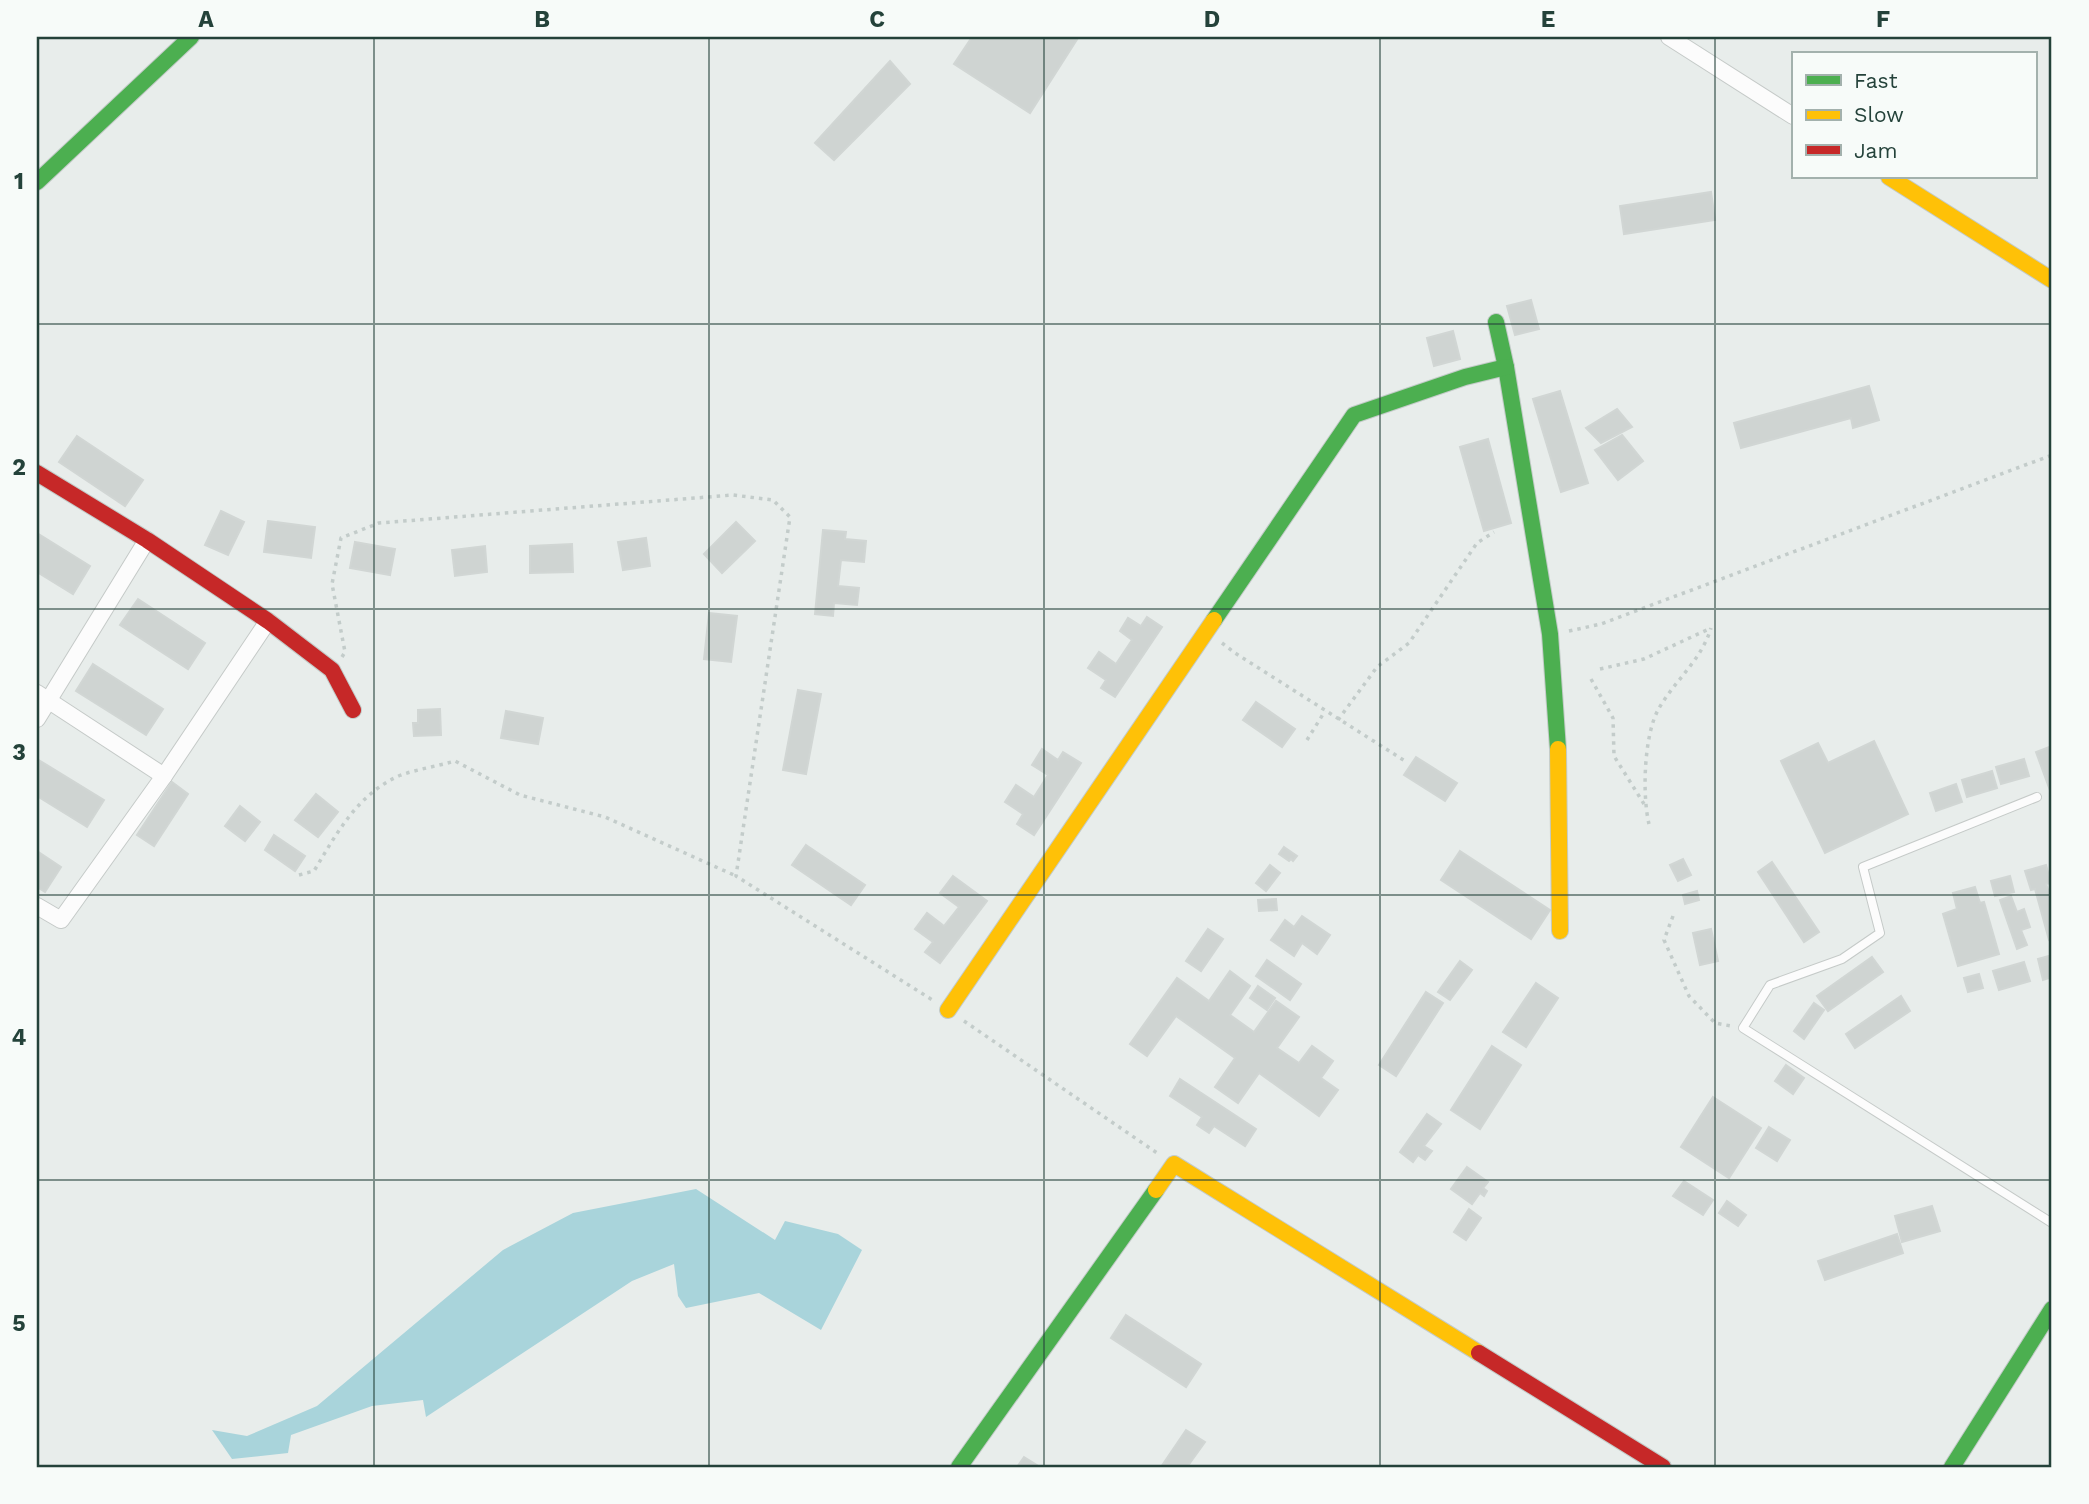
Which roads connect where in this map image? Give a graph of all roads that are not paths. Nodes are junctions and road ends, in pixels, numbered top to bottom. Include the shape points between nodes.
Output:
1 (191, 37) edge
2 (1669, 37) edge
3 (1792, 115) edge
4 (1891, 178) edge
5 (37, 182) edge
6 (2052, 280) edge
7 (1496, 321) dead end
8 (1506, 366) junction
9 (37, 473) edge
10 (147, 540) junction
11 (268, 621) junction
12 (43, 697) edge
13 (353, 710) dead end
14 (37, 719) edge
15 (164, 776) junction
16 (2037, 797) dead end
17 (37, 906) edge
18 (1560, 931) dead end
19 (948, 1010) road end
20 (2052, 1223) edge
21 (2052, 1309) edge
22 (959, 1467) edge
23 (1663, 1467) edge
24 (1952, 1467) edge

1 - 5 street
2 - 3 street
4 - 6 street
7 - 8 street
8 - 18 street via 1550,634 1558,756
8 - 19 street via 1354,415
9 - 10 street
10 - 11 street
10 - 12 street
11 - 13 street via 332,670
11 - 15 street
12 - 14 street
12 - 15 street
15 - 17 street via 61,920
16 - 20 lane via 1863,867 1880,933 1842,959 1770,985 1743,1028
21 - 24 street
22 - 23 street via 1174,1164

